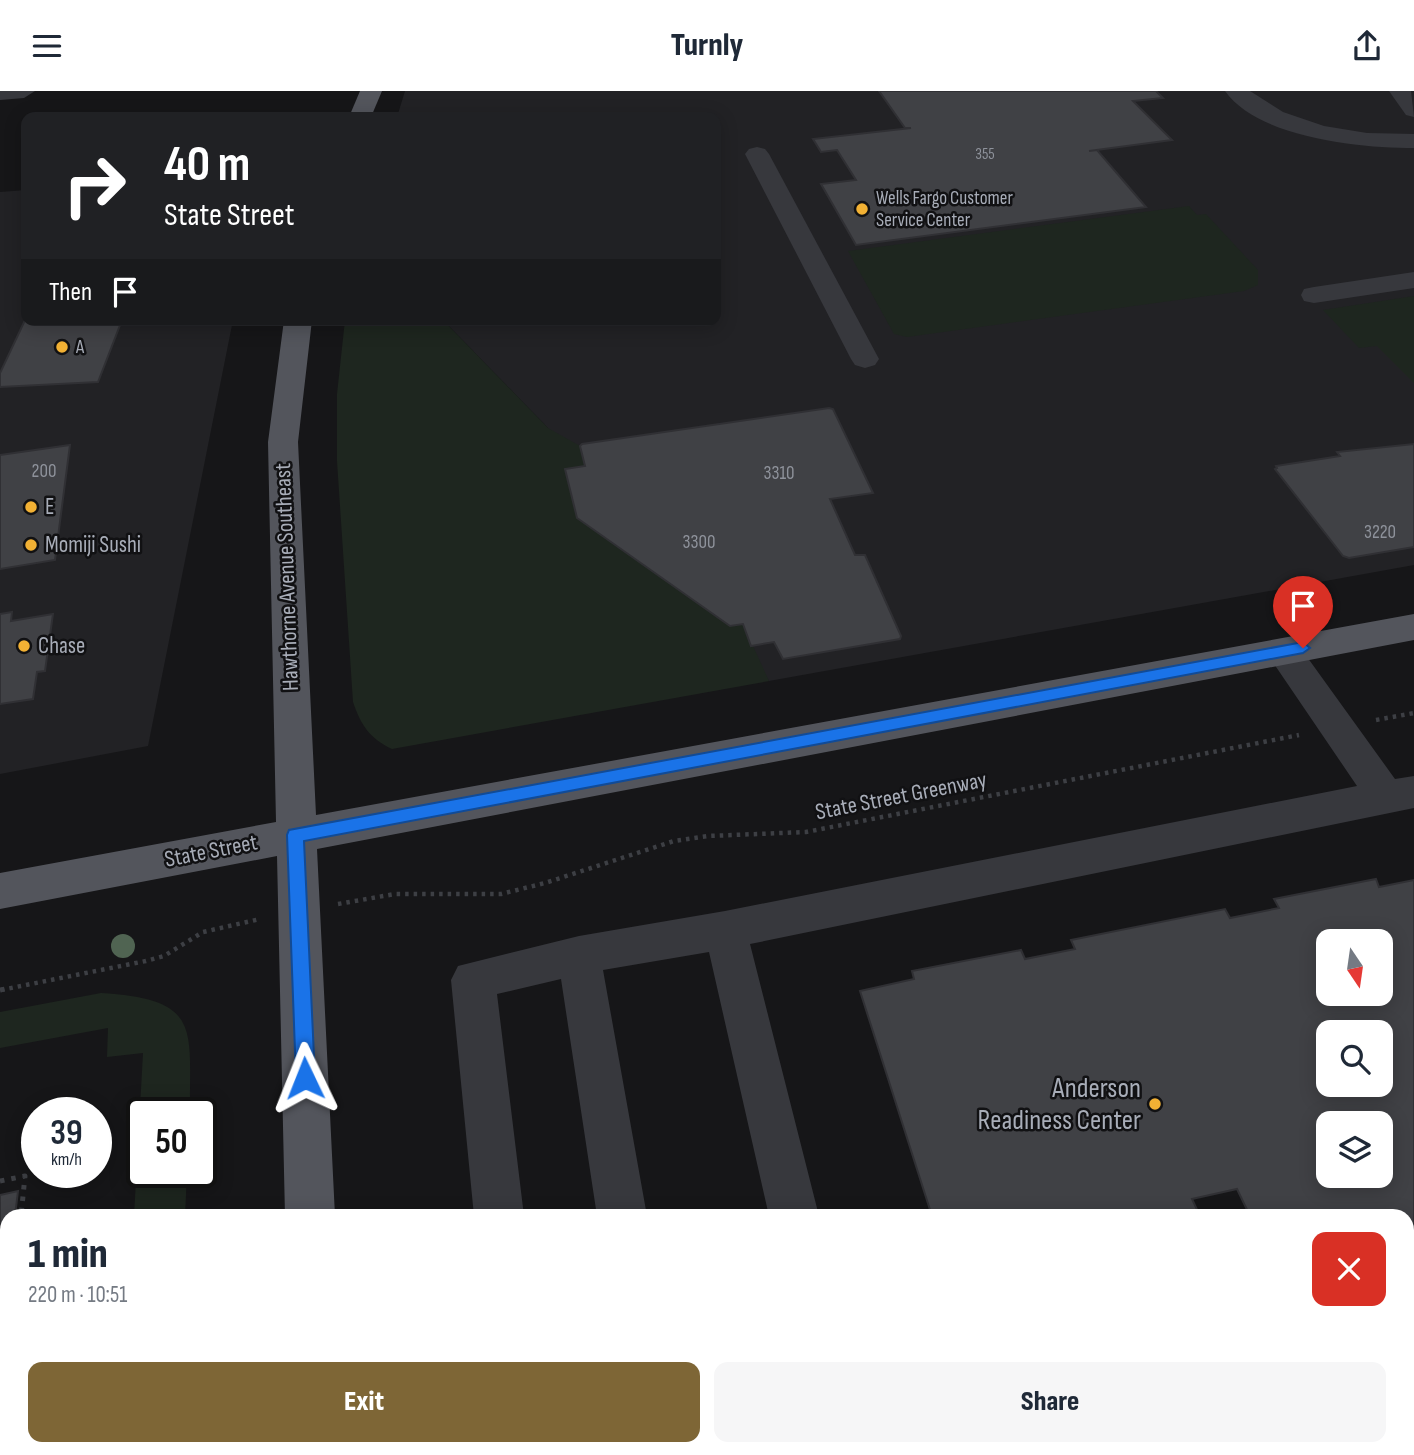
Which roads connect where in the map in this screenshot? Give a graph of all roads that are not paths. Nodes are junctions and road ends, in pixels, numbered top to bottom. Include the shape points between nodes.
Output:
1 (24, 91) edge
2 (371, 91) edge
3 (1236, 91) edge
4 (1400, 91) edge
5 (0, 93) edge
6 (1414, 110) edge
7 (362, 112) edge
8 (1414, 141) edge
9 (757, 154) dead end
10 (1414, 280) edge
11 (1314, 295) dead end
12 (297, 326) edge
13 (865, 359) dead end
14 (1414, 627) edge
15 (1284, 652) junction
16 (1399, 794) edge
17 (295, 835) junction
18 (0, 891) edge
19 (725, 930) junction
20 (579, 955) junction
21 (310, 1209) edge
22 (498, 1209) edge
23 (621, 1209) edge
24 (792, 1209) edge

1 - 5 street
2 - 7 main road
3 - 8 street via 1262,111 1316,131 1366,141
4 - 6 street
9 - 13 street
10 - 11 street
12 - 17 main road, Hawthorne Avenue Southeast via 283,442
14 - 15 main road, State Street
15 - 16 street via 1338,727
15 - 17 main road, State Street
16 - 19 street
17 - 18 main road, State Street
17 - 21 main road, Hawthorne Avenue Southeast
19 - 20 street
19 - 24 street
20 - 22 street via 473,980
20 - 23 street

